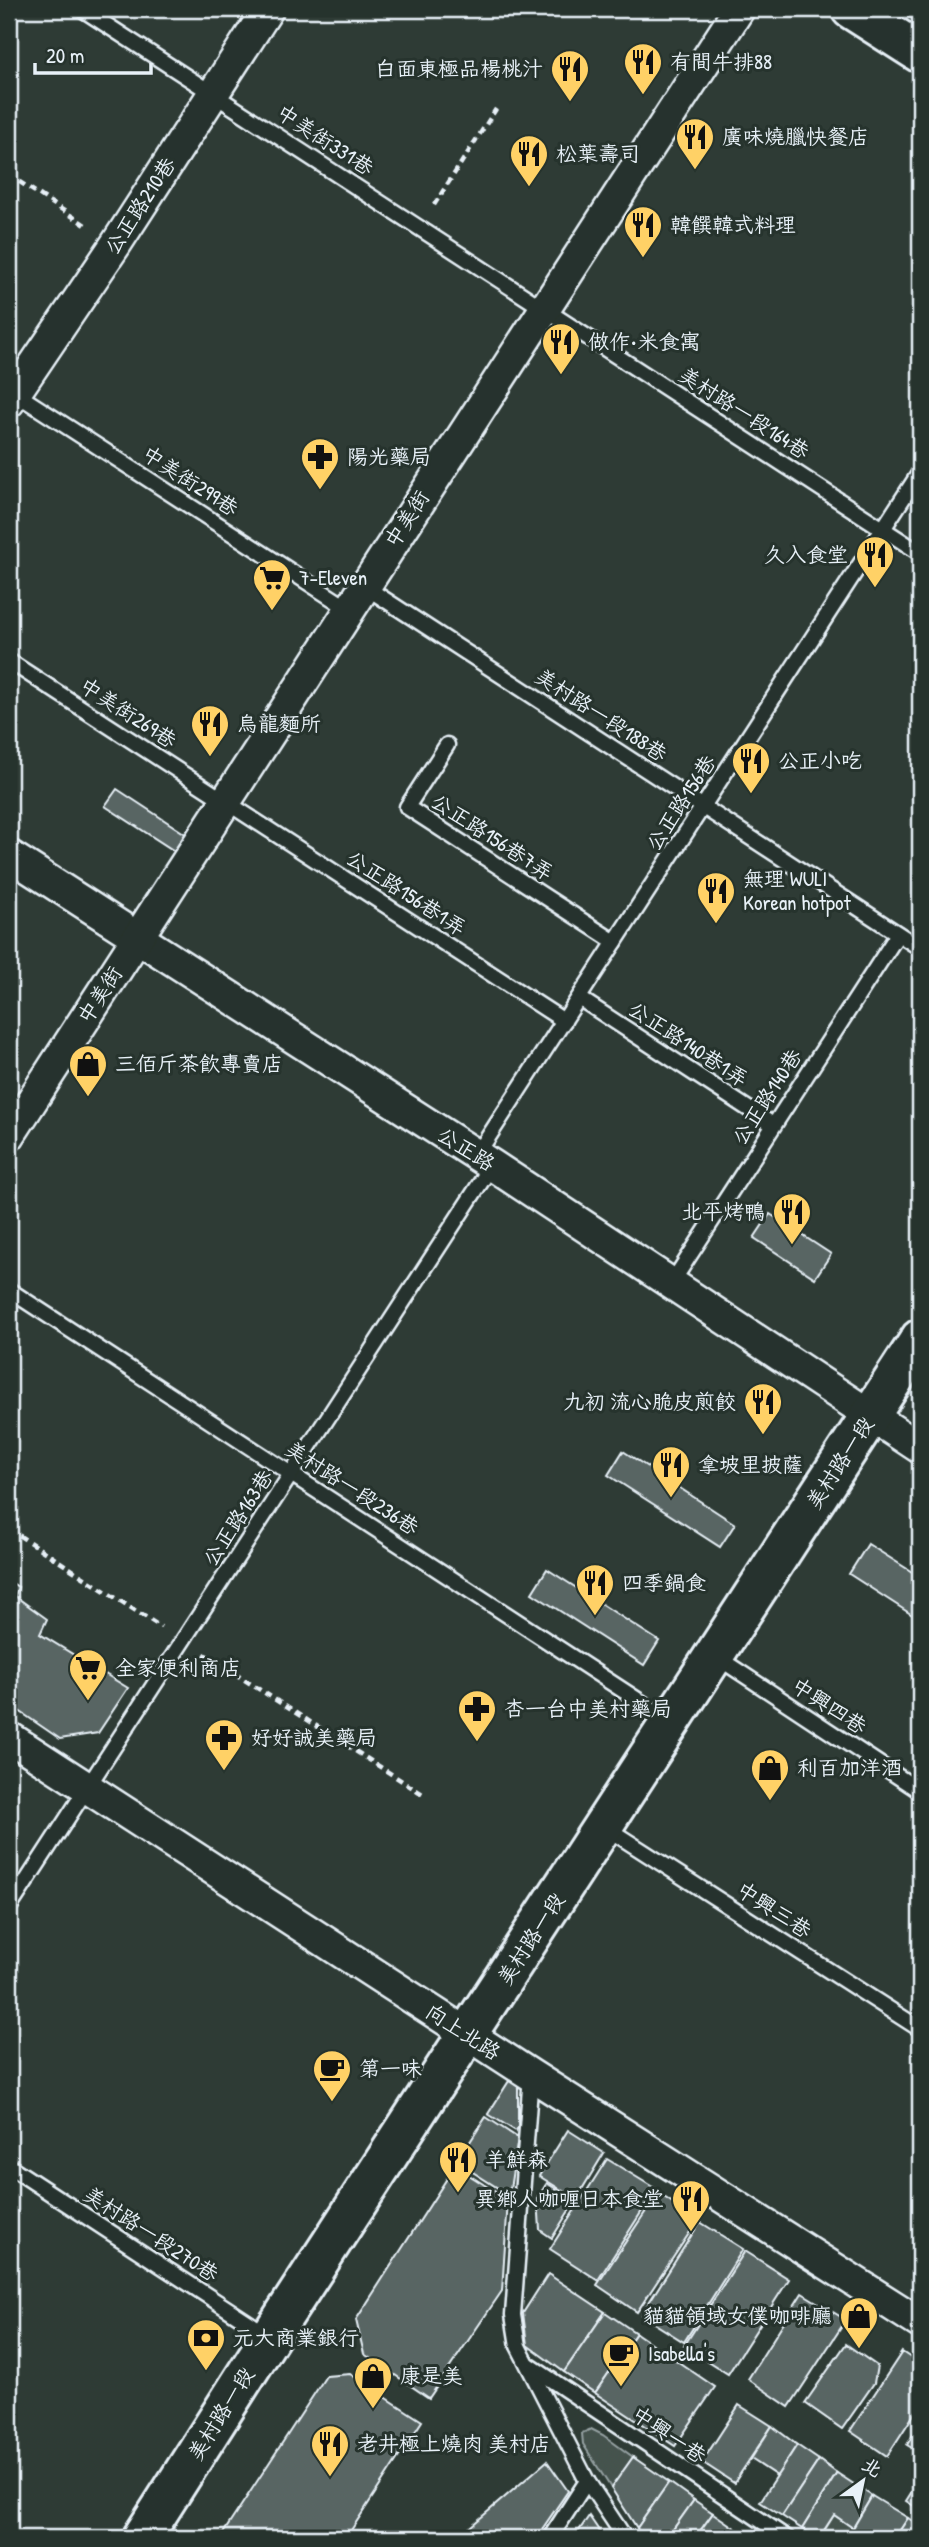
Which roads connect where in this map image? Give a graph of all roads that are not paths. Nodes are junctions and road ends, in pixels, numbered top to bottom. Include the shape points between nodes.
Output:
1 (82, 9) edge
2 (268, 9) edge
3 (739, 9) edge
4 (851, 9) edge
5 (920, 53) edge
6 (212, 93) junction
7 (544, 308) junction
8 (11, 394) edge
9 (920, 472) edge
10 (883, 529) junction
11 (920, 553) edge
12 (356, 597) junction
13 (9, 661) edge
14 (447, 746) dead end
15 (225, 801) junction
16 (703, 807) junction
17 (9, 855) edge
18 (898, 934) junction
19 (137, 938) junction
20 (615, 942) junction
21 (920, 948) edge
22 (579, 998) junction
23 (564, 1021) junction
24 (773, 1125) junction
25 (9, 1135) edge
26 (484, 1161) junction
27 (671, 1284) junction
28 (9, 1290) edge
29 (920, 1339) edge
30 (870, 1416) junction
31 (920, 1448) edge
32 (291, 1474) junction
33 (715, 1656) junction
34 (672, 1722) junction
35 (9, 1737) edge
36 (87, 1788) junction
37 (920, 1791) edge
38 (604, 1826) junction
39 (9, 1908) edge
40 (920, 2029) edge
41 (468, 2035) junction
42 (531, 2075) junction
43 (9, 2166) edge
44 (920, 2323) edge
45 (270, 2337) junction
46 (527, 2365) junction
47 (587, 2481) junction
48 (142, 2538) edge
49 (550, 2538) edge
50 (625, 2538) edge
51 (787, 2538) edge

1 - 6 lane, 中美街331巷
2 - 6 street, 公正路210巷
3 - 7 street, 中美街
4 - 5 street
6 - 7 lane, 中美街331巷
6 - 8 street, 公正路210巷 via 116,244
7 - 10 lane, 美村路一段164巷
7 - 12 street, 中美街
8 - 12 lane, 中美街299巷
9 - 10 lane, 公正路156巷
10 - 11 lane, 美村路一段164巷
10 - 16 lane, 公正路156巷
12 - 15 street, 中美街
12 - 16 lane, 美村路一段188巷
13 - 15 lane, 中美街269巷
14 - 20 lane, 公正路156巷7弄 via 407,807
15 - 19 street, 中美街
15 - 23 lane, 公正路156巷1弄
16 - 18 lane, 美村路一段188巷
16 - 20 lane, 公正路156巷
17 - 19 street, 公正路
18 - 21 lane, 美村路一段188巷
18 - 24 lane, 公正路140巷
19 - 25 street, 中美街
19 - 26 street, 公正路
20 - 22 lane, 公正路156巷
22 - 23 lane, 公正路156巷
22 - 24 lane, 公正路140巷1弄
23 - 26 lane, 公正路156巷
24 - 27 lane, 公正路140巷
26 - 27 street, 公正路
26 - 32 lane, 公正路163巷
27 - 30 street, 公正路
28 - 32 lane, 美村路一段236巷
29 - 30 street, 美村路一段
30 - 31 street, 公正路
30 - 33 street, 美村路一段
32 - 34 lane, 美村路一段236巷
32 - 36 lane, 公正路163巷
33 - 34 street, 美村路一段
33 - 37 lane, 中興四巷
34 - 38 street, 美村路一段
35 - 36 street, 向上北路
36 - 39 lane, 公正路163巷
36 - 41 street, 向上北路
38 - 40 lane, 中興三巷
38 - 41 street, 美村路一段
41 - 42 street, 向上北路
41 - 45 street, 美村路一段
42 - 44 street, 向上北路
42 - 46 lane via 513,2315 518,2346
43 - 45 lane, 美村路一段270巷
45 - 48 street, 美村路一段
46 - 47 lane
46 - 51 lane, 中興一巷
47 - 49 lane
47 - 50 lane

